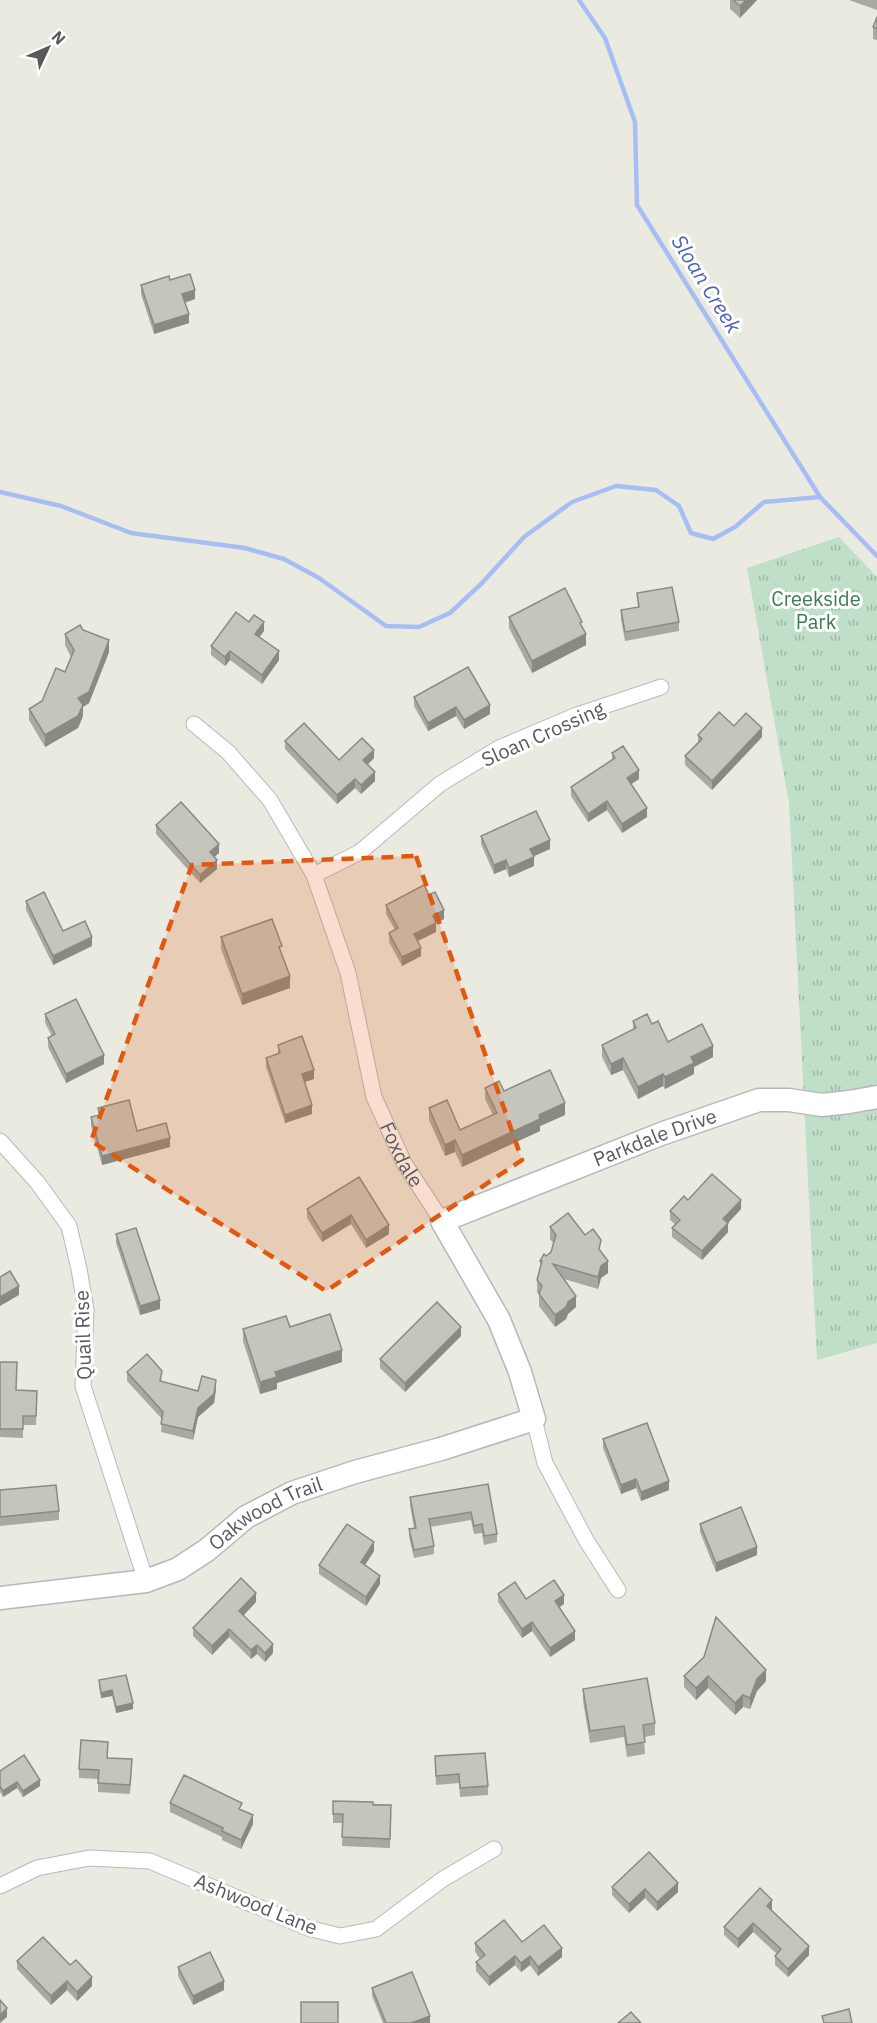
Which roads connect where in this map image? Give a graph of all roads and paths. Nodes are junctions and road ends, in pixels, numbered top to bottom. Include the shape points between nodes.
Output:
1 (661, 687) dead end
2 (194, 724) dead end
3 (314, 875) junction
4 (877, 1097) edge
5 (0, 1141) edge
6 (442, 1221) junction
7 (534, 1419) junction
8 (146, 1581) junction
9 (618, 1590) dead end
10 (0, 1598) edge
11 (494, 1850) dead end
12 (0, 1886) edge

1 - 3 street, Sloan Crossing via 577,715 500,748 440,784 360,852
2 - 3 street, Foxdale via 228,752 270,800
3 - 6 street, Foxdale via 348,973 374,1097 404,1163
4 - 6 street, Parkdale Drive via 822,1105 759,1100 661,1134
5 - 8 street, Quail Rise via 37,1182 69,1227 86,1310 83,1386
6 - 7 street, Foxdale via 499,1320
7 - 8 street, Oakwood Trail via 292,1493 246,1517 178,1569
7 - 9 street, Foxdale via 545,1463
8 - 10 street, Oakwood Trail
11 - 12 street, Ashwood Lane via 443,1879 376,1929 340,1936 308,1928 150,1861 88,1858 37,1868

